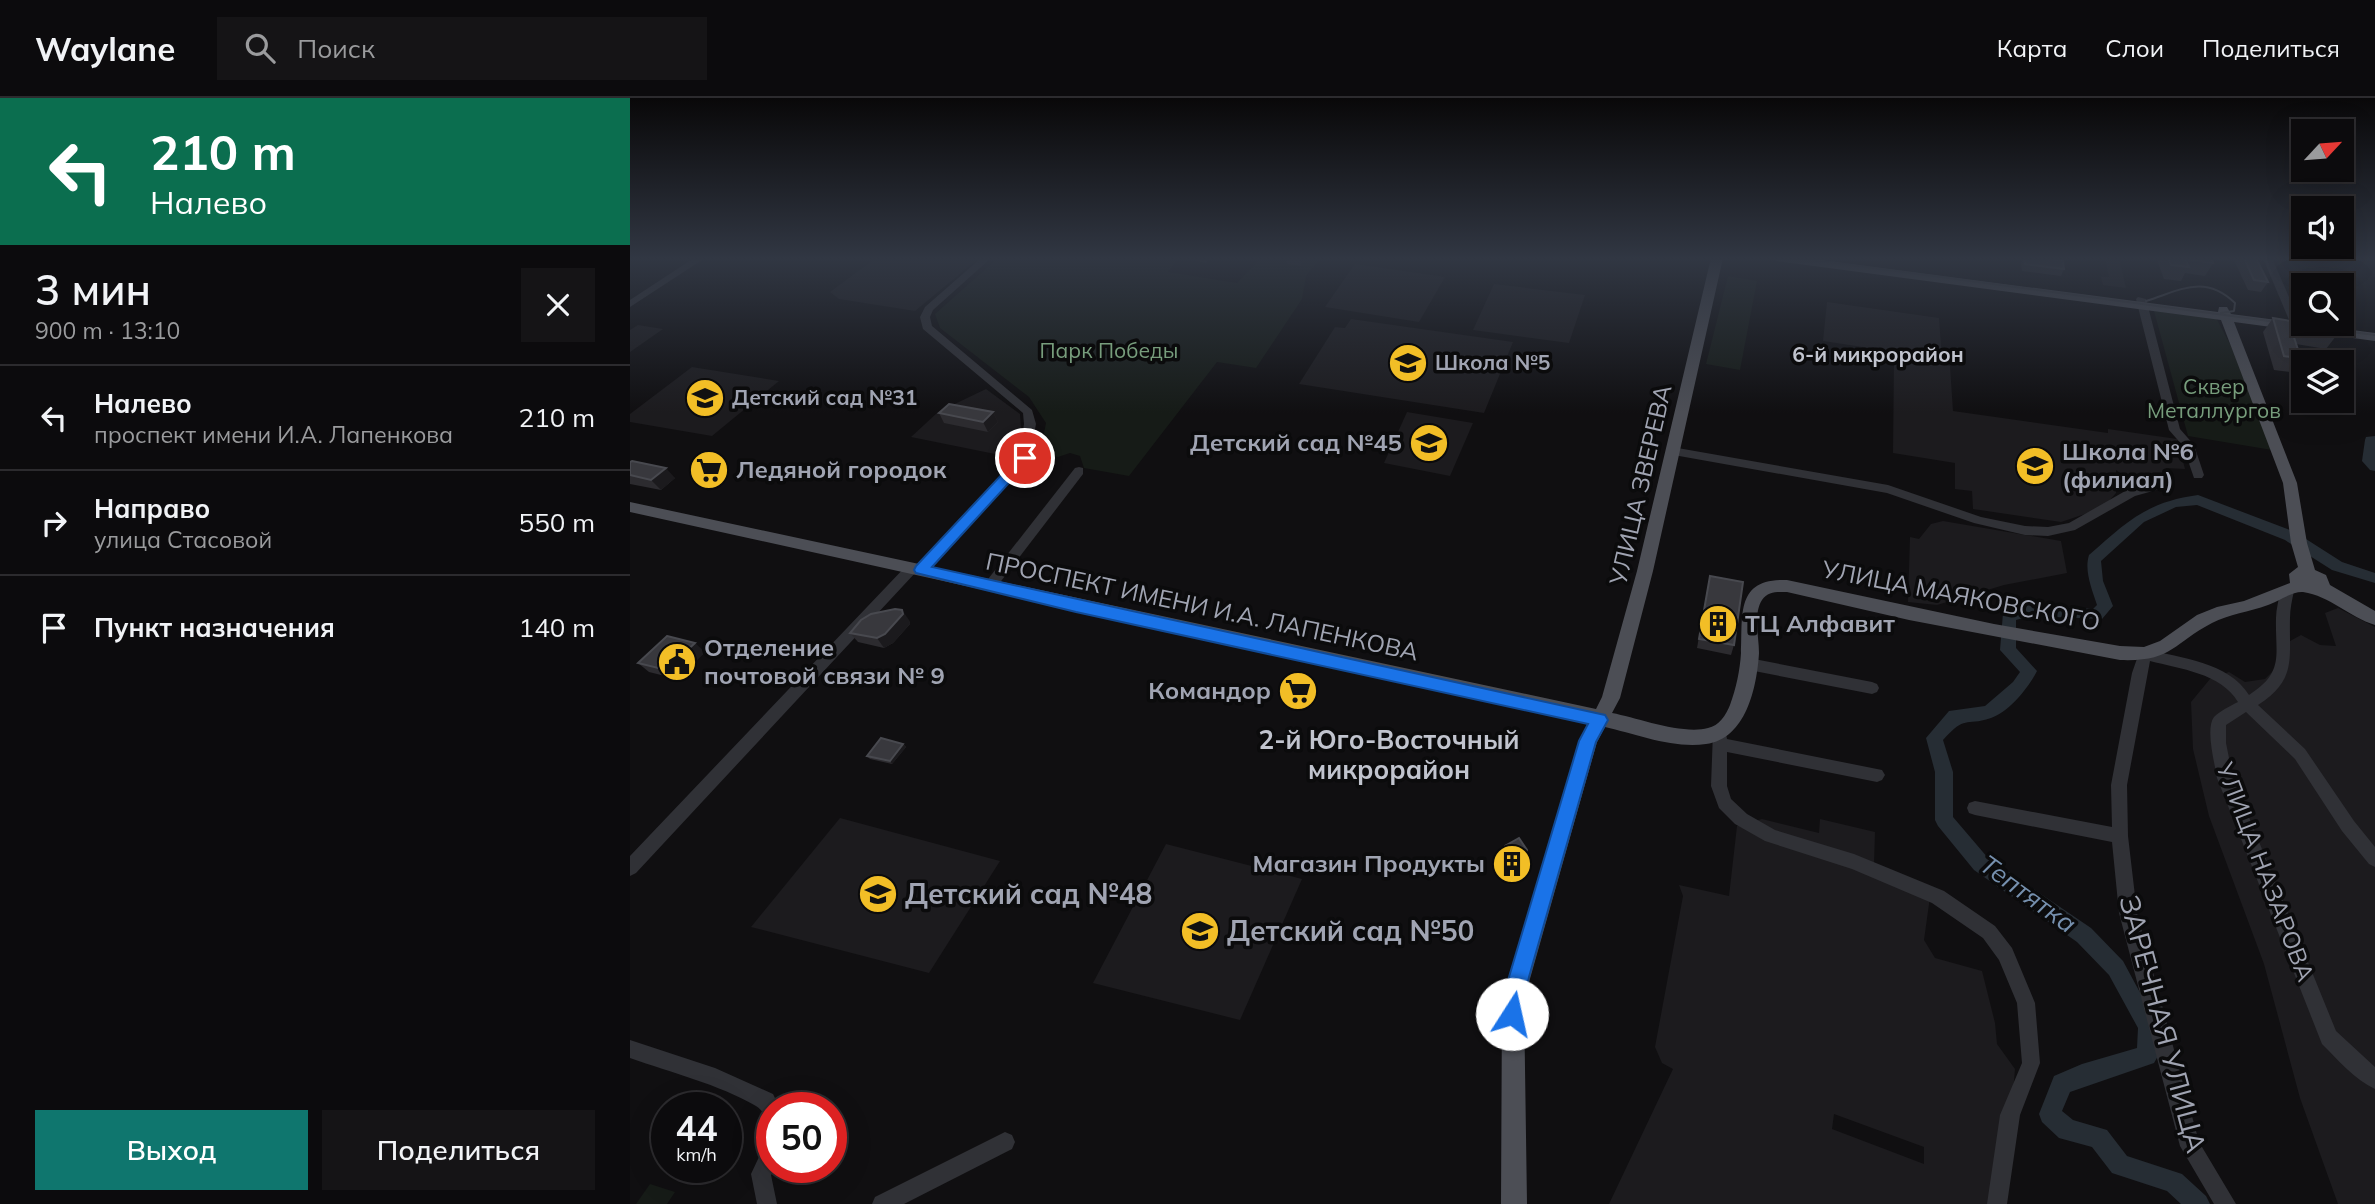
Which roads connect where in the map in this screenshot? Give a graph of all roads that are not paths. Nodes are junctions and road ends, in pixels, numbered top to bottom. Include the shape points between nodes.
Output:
1 (929, 310) edge
2 (1705, 310) edge
3 (2144, 310) edge
4 (2195, 310) edge
5 (2240, 316) junction
6 (2291, 321) edge
7 (2354, 327) edge
8 (2375, 330) edge
9 (2354, 333) edge
10 (2375, 337) edge
11 (1672, 451) junction
12 (1079, 471) dead end
13 (2198, 475) dead end
14 (2163, 484) dead end
15 (630, 508) edge
16 (916, 569) junction
17 (2299, 583) junction
18 (990, 586) junction
19 (2375, 619) edge
20 (2145, 654) junction
21 (1749, 664) junction
22 (1872, 688) dead end
23 (2246, 704) junction
24 (1599, 720) junction
25 (1720, 738) junction
26 (1877, 775) dead end
27 (1975, 808) dead end
28 (2120, 836) junction
29 (2375, 859) edge
30 (630, 868) edge
31 (630, 1049) edge
32 (2375, 1079) edge
33 (756, 1096) edge
34 (1005, 1142) dead end
35 (763, 1183) edge
36 (767, 1204) edge
37 (882, 1204) edge
38 (1514, 1204) edge
39 (1997, 1204) edge
40 (2226, 1204) edge

1 - 16 street via 927,327 1028,412 1030,424 1025,458
2 - 11 main road, УЛИЦА ЗВЕРЕВА
3 - 13 street via 2175,430 2188,445
4 - 5 main road
5 - 6 main road
5 - 17 main road via 2285,470 2299,536
7 - 8 main road
9 - 10 main road
11 - 14 street via 1888,489 1966,519 2028,530 2078,525 2128,494
11 - 24 main road, УЛИЦА ЗВЕРЕВА via 1611,698
12 - 18 street
15 - 16 main road, ПРОСПЕКТ ИМЕНИ И.А. ЛАПЕНКОВА
16 - 18 main road, ПРОСПЕКТ ИМЕНИ И.А. ЛАПЕНКОВА
16 - 30 street
17 - 19 main road via 2323,589
17 - 20 main road via 2203,620 2166,646
17 - 23 street, УЛИЦА НАЗАРОВА via 2283,621 2287,653 2283,670 2266,691
18 - 24 main road, ПРОСПЕКТ ИМЕНИ И.А. ЛАПЕНКОВА
20 - 21 main road, УЛИЦА МАЯКОВСКОГО via 1994,631 1787,586 1768,587 1751,605
20 - 23 street via 2227,680
20 - 28 street, ЗАРЕЧНАЯ УЛИЦА via 2119,785
21 - 22 street
21 - 25 main road via 1737,710
23 - 29 street via 2300,754
23 - 32 street, УЛИЦА НАЗАРОВА via 2220,722 2218,743 2225,778 2329,1037
24 - 25 main road, ПРОСПЕКТ ИМЕНИ И.А. ЛАПЕНКОВА
24 - 38 main road, УЛИЦА ЗВЕРЕВА via 1588,741 1513,1000
25 - 26 street
25 - 39 street via 1719,786 1725,803 1741,819 1771,836 1854,862 1938,897 1989,932 2006,954 2026,1003 2031,1063 2010,1115
27 - 28 street
28 - 40 street, ЗАРЕЧНАЯ УЛИЦА via 2131,926 2190,1146
31 - 33 street
34 - 37 street
35 - 36 street

